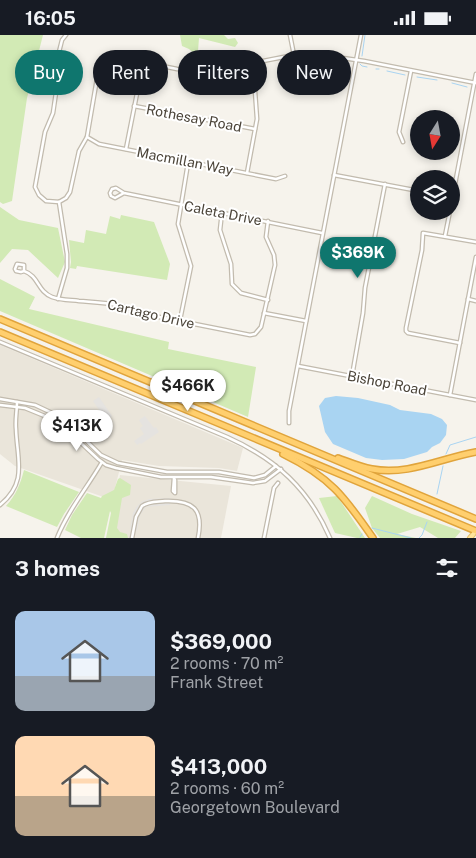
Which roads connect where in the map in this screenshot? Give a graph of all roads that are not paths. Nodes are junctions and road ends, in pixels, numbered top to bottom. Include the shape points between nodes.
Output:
1 (66, 35) edge
2 (290, 35) edge
3 (361, 35) edge
4 (293, 50) edge
5 (351, 59) edge
6 (356, 60) junction
7 (411, 71) junction
8 (476, 74) edge
9 (475, 83) edge
10 (94, 95) edge
11 (136, 95) edge
12 (255, 95) edge
13 (134, 106) junction
14 (255, 129) junction
15 (87, 137) junction
16 (403, 142) dead end
17 (126, 149) junction
18 (188, 163) junction
19 (458, 170) edge
20 (247, 173) junction
21 (334, 175) junction
22 (285, 176) dead end
23 (385, 184) junction
24 (410, 189) edge
25 (124, 193) junction
26 (59, 202) junction
27 (180, 204) junction
28 (222, 213) junction
29 (449, 220) edge
30 (268, 221) junction
31 (322, 233) junction
32 (446, 236) junction
33 (476, 242) edge
34 (476, 257) edge
35 (24, 271) dead end
36 (58, 299) junction
37 (468, 299) junction
38 (268, 300) junction
39 (476, 301) edge
40 (264, 313) junction
41 (0, 319) edge
42 (180, 321) junction
43 (306, 321) junction
44 (0, 332) edge
45 (0, 342) edge
46 (460, 343) junction
47 (298, 366) junction
48 (352, 376) junction
49 (450, 395) junction
50 (0, 399) edge
51 (476, 400) edge
52 (18, 401) junction
53 (0, 405) edge
54 (17, 407) junction
55 (205, 417) junction
56 (289, 423) dead end
57 (306, 448) junction
58 (476, 452) edge
59 (105, 457) junction
60 (102, 462) junction
61 (276, 466) junction
62 (281, 469) junction
63 (174, 478) junction
64 (278, 483) dead end
65 (175, 501) junction
66 (0, 505) edge
67 (476, 518) edge
68 (476, 531) edge
69 (57, 538) edge
70 (132, 538) edge
71 (198, 538) edge
72 (264, 538) edge
73 (330, 538) edge
74 (373, 538) edge
75 (470, 538) edge

1 - 26 street via 58,57 53,113 45,132 35,187 46,201
2 - 4 street
3 - 6 street
5 - 6 street
6 - 7 street
6 - 21 street
7 - 9 street
7 - 16 street via 399,132
8 - 9 street
9 - 19 street
10 - 15 street
11 - 13 street
12 - 14 street
13 - 14 street, Rothesay Road
13 - 17 street
14 - 20 street
15 - 17 street, Macmillan Way via 99,144
15 - 26 street via 79,151 70,192
17 - 18 street, Macmillan Way
18 - 20 street, Macmillan Way
18 - 27 street
20 - 22 street, Macmillan Way via 276,179
21 - 23 street
21 - 31 street
23 - 24 street
23 - 48 street
25 - 25 street, Caleta Drive via 114,188 110,193 115,198
25 - 27 street, Caleta Drive
26 - 36 street via 67,268
27 - 28 street, Caleta Drive
27 - 42 street via 178,224 191,266
28 - 30 street, Caleta Drive
28 - 38 street via 220,230 231,264 232,285 241,293
29 - 32 street
30 - 31 street, Caleta Drive
30 - 38 street via 266,237 276,261
31 - 43 street
32 - 33 street
32 - 46 street via 423,233 406,331
34 - 37 street
35 - 36 street via 31,273 43,292
36 - 42 street, Cartago Drive via 121,305 144,314
37 - 39 street
37 - 46 street
38 - 40 street
40 - 42 street, Cartago Drive via 258,333 250,335
40 - 43 street
41 - 57 highway
43 - 47 street
44 - 55 highway
45 - 61 street via 247,447
46 - 49 street
47 - 48 street, Bishop Road
47 - 56 street
48 - 49 street, Bishop Road
49 - 51 street, Bishop Road
50 - 52 street
52 - 54 street
52 - 59 street via 59,417
53 - 54 street
54 - 60 street via 35,411 59,423
54 - 66 street via 19,473 13,491
55 - 68 highway
55 - 74 highway via 318,473 347,501
57 - 58 highway via 381,471 412,468
57 - 67 highway
59 - 60 street
59 - 61 street via 118,463 161,471 219,472 254,478 265,475
60 - 63 street via 116,468
60 - 69 street via 69,512
61 - 62 street
62 - 63 street via 265,481 254,483 219,477
62 - 73 street via 309,500
63 - 65 street
64 - 72 street
65 - 70 street via 142,506
65 - 71 street via 186,503 198,512
68 - 75 main road

